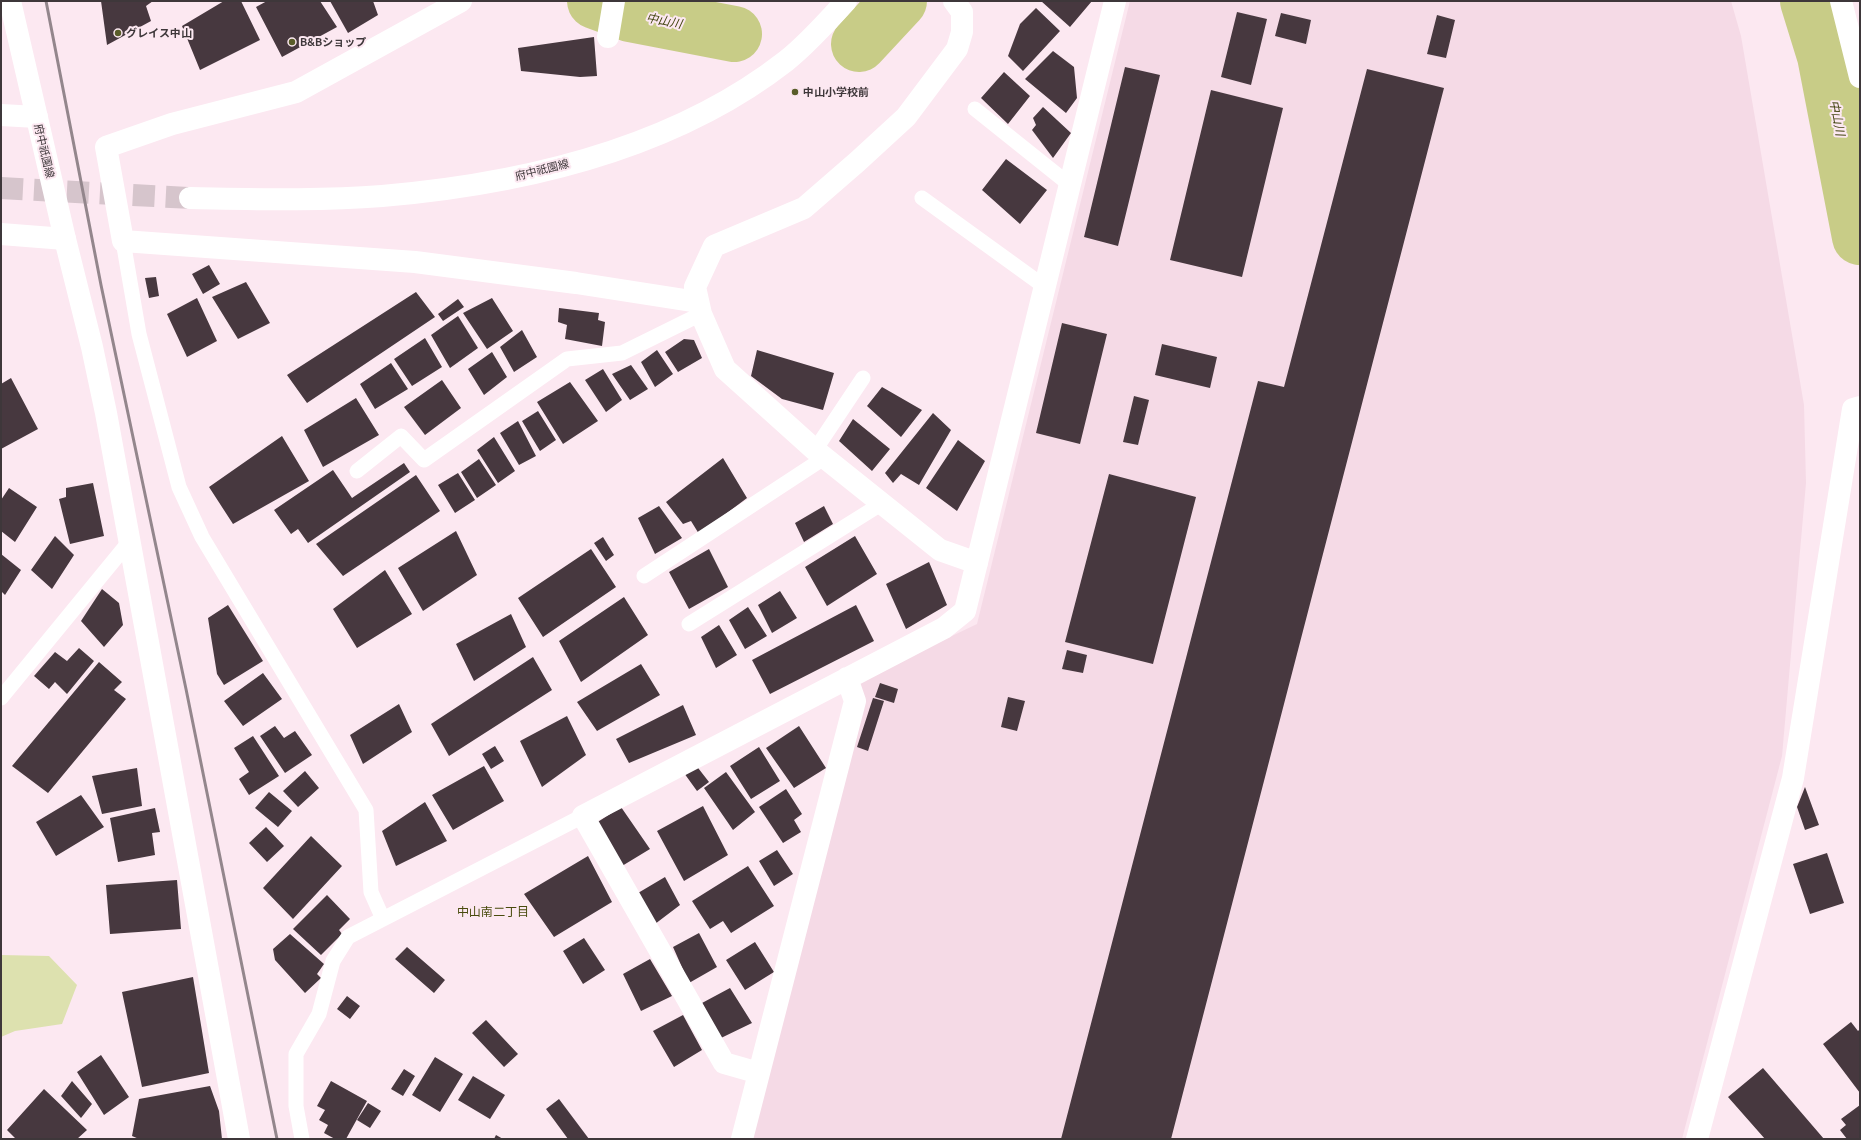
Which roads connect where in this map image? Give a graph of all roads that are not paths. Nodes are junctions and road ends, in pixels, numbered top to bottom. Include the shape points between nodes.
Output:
1 (10, 1) edge
2 (461, 1) edge
3 (614, 1) edge
4 (846, 1) edge
5 (954, 1) edge
6 (1115, 1) edge
7 (1842, 1) edge
8 (609, 32) dead end
9 (1860, 77) edge
10 (975, 109) dead end
11 (1, 115) edge
12 (37, 117) junction
13 (1070, 185) junction
14 (190, 198) tunnel mouth
15 (922, 198) dead end
16 (1, 234) edge
17 (65, 239) junction
18 (123, 241) junction
19 (1045, 287) junction
20 (700, 308) junction
21 (863, 378) dead end
22 (1860, 407) edge
23 (820, 454) junction
24 (357, 471) dead end
25 (881, 504) junction
26 (129, 542) junction
27 (977, 563) junction
28 (644, 576) dead end
29 (689, 624) dead end
30 (847, 678) junction
31 (1, 698) edge
32 (583, 816) junction
33 (383, 919) junction
34 (759, 1073) junction
35 (239, 1139) edge
36 (302, 1139) edge
37 (742, 1139) edge
38 (1697, 1139) edge

1 - 12 street, 府中祇園線
2 - 18 street via 296,92 172,124 106,147
3 - 8 street
4 - 14 street, 府中祇園線 via 786,61 730,99 664,132 599,155 530,174 459,187 381,196 286,199
5 - 20 street via 962,12 962,32 957,49 906,117 804,208 714,246 695,287
6 - 13 street
7 - 9 street
10 - 13 lane
11 - 12 street
12 - 17 street, 府中祇園線
13 - 19 street
15 - 19 lane
16 - 17 street
17 - 26 street, 府中祇園線 via 92,347
18 - 20 street via 415,262 576,283
18 - 33 lane via 139,334 180,487 202,537 366,810 371,892
19 - 27 street
20 - 23 street via 725,369
20 - 24 lane via 622,354 567,359 424,460 401,436
21 - 23 lane
22 - 38 street via 1853,409 1793,778
23 - 25 street
23 - 28 lane
25 - 27 street via 940,550
25 - 29 lane
26 - 31 lane
26 - 35 street, 府中祇園線
27 - 30 street via 965,611 944,628
30 - 32 street
30 - 34 street via 855,701
32 - 33 lane
32 - 34 street via 724,1063
33 - 36 lane via 348,937 333,961 319,1014 296,1054 296,1106
34 - 37 street

